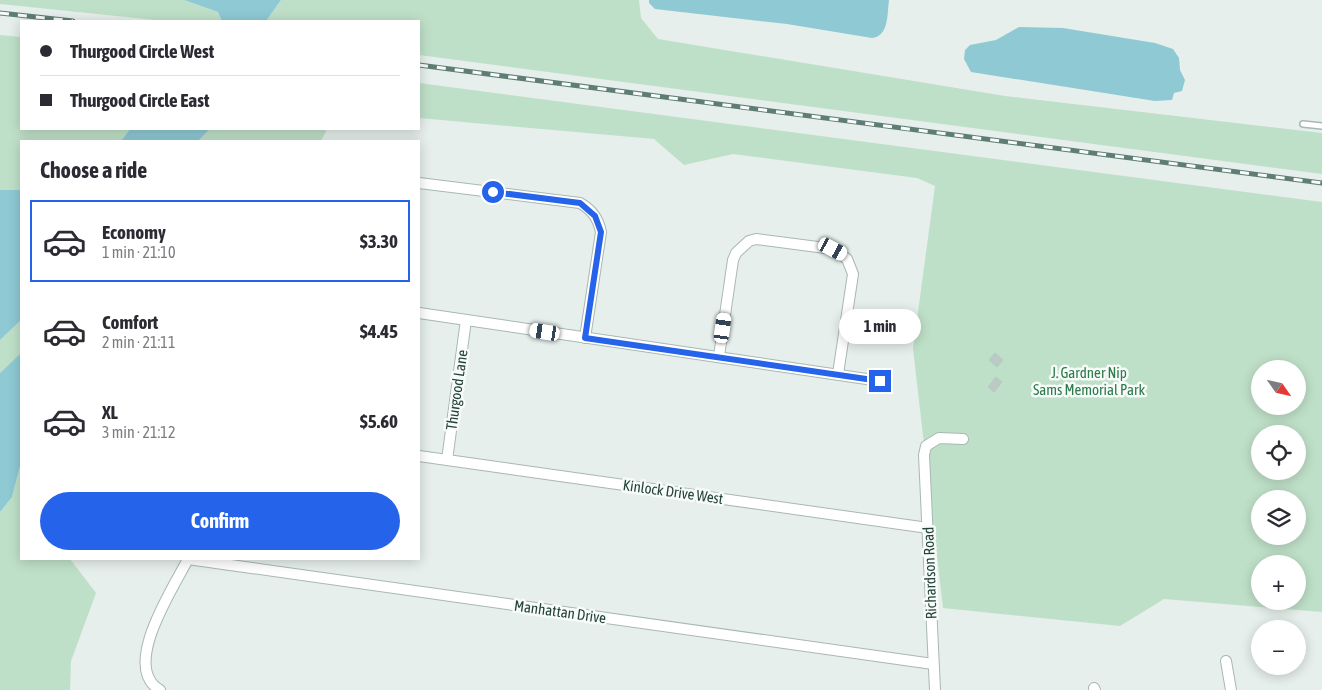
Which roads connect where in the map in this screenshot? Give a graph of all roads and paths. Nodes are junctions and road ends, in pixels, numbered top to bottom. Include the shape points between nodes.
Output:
1 (1303, 124) dead end
2 (1322, 126) edge
3 (420, 183) edge
4 (420, 313) edge
5 (466, 320) junction
6 (585, 338) junction
7 (719, 356) junction
8 (838, 374) junction
9 (880, 381) dead end
10 (963, 439) dead end
11 (420, 456) edge
12 (447, 460) junction
13 (928, 528) junction
14 (187, 560) edge
15 (195, 560) edge
16 (1226, 661) dead end
17 (933, 664) junction
18 (160, 690) edge
19 (935, 690) edge
20 (1231, 690) edge

1 - 2 lane
3 - 6 street via 580,203 595,216 601,232
4 - 5 street
5 - 6 street
5 - 12 street, Thurgood Lane
6 - 7 street
7 - 8 street
7 - 8 street via 733,260 742,246 756,239 833,249 847,259 853,274
8 - 9 street
10 - 13 street, Richardson Road via 939,438 926,446
11 - 12 street, Kinlock Drive West
12 - 13 street, Kinlock Drive West
13 - 17 street, Richardson Road
14 - 18 street via 158,618 144,661 150,682
15 - 17 street, Manhattan Drive
16 - 20 street
17 - 19 street, Richardson Road

